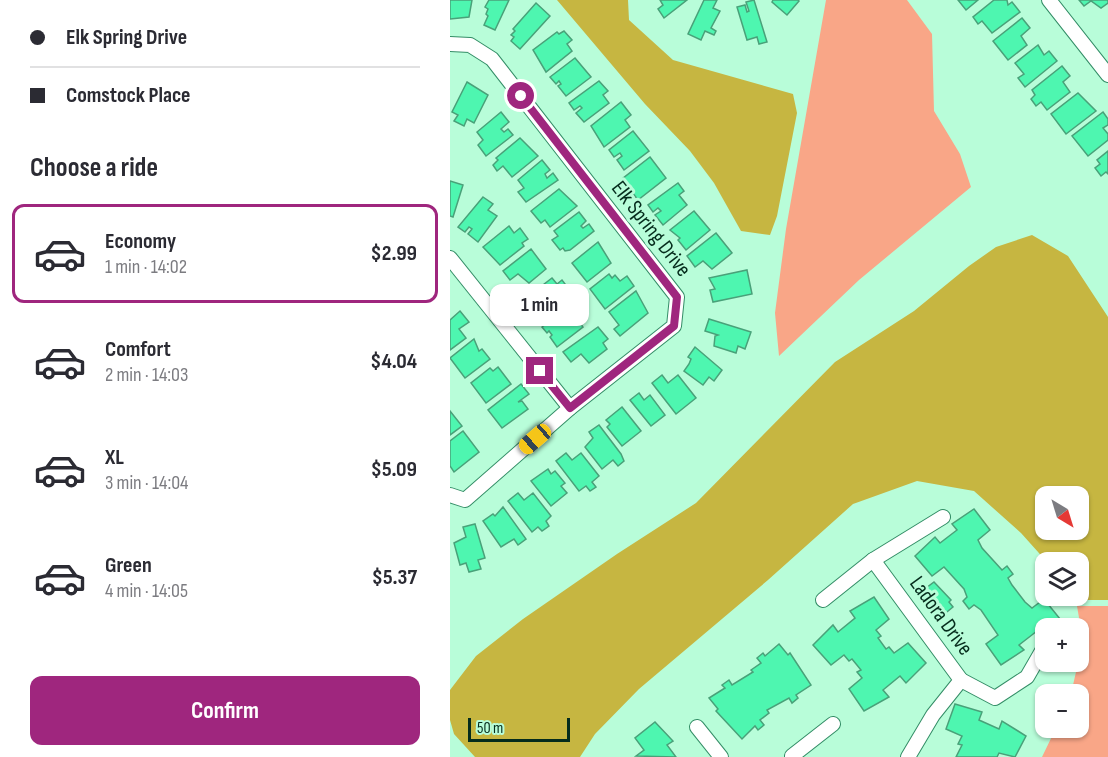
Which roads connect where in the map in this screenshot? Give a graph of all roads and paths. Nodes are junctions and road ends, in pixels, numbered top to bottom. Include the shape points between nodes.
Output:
1 (1049, 0) edge
2 (450, 44) edge
3 (1108, 75) edge
4 (450, 258) edge
5 (570, 408) junction
6 (450, 495) edge
7 (943, 518) dead end
8 (873, 560) junction
9 (823, 600) dead end
10 (1035, 663) edge
11 (961, 680) junction
12 (833, 724) dead end
13 (697, 727) dead end
14 (721, 757) edge
15 (792, 757) edge
16 (908, 757) edge

1 - 3 street
2 - 5 street, Elk Spring Drive via 470,45 492,59 677,297 674,326
4 - 5 street
5 - 6 street, Elk Spring Drive via 465,500
7 - 8 street
8 - 9 street
8 - 11 street, Ladora Drive
10 - 11 street via 1027,677 995,698
11 - 16 street, Ladora Drive via 933,715
12 - 15 street
13 - 14 street

